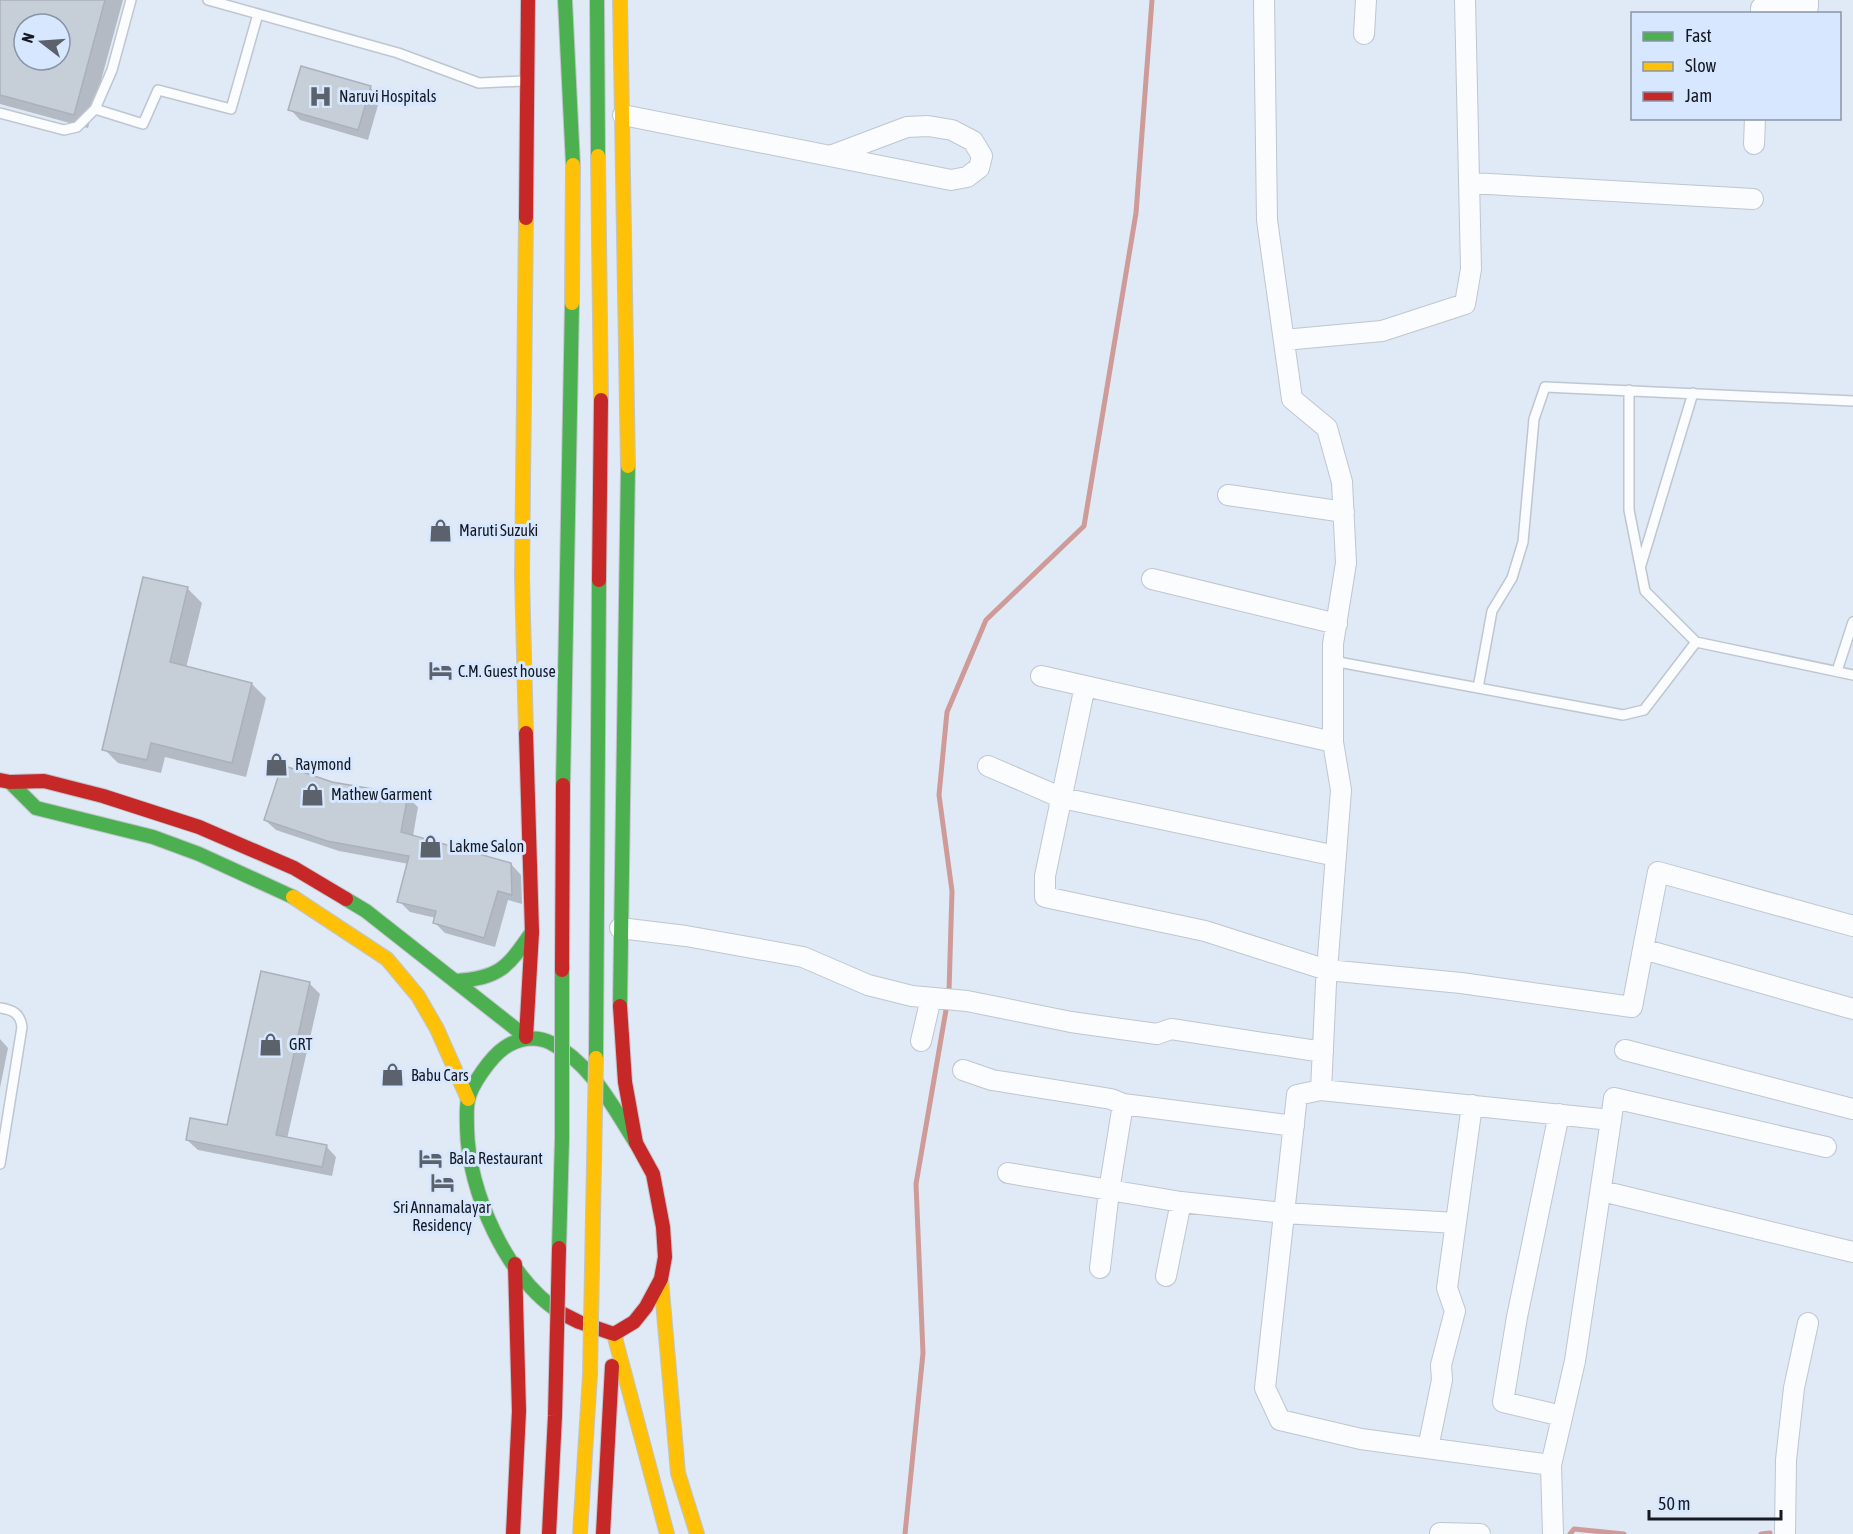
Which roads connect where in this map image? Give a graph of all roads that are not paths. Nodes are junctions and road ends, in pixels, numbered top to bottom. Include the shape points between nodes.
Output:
1 (131, 0) edge
2 (208, 0) edge
3 (528, 0) edge
4 (565, 0) edge
5 (597, 0) edge
6 (620, 0) edge
7 (1264, 0) edge
8 (1366, 0) edge
9 (1465, 0) edge
10 (1808, 0) edge
11 (1761, 12) edge
12 (258, 14) junction
13 (1364, 34) dead end
14 (527, 80) junction
15 (95, 109) junction
16 (0, 113) edge
17 (623, 115) junction
18 (1755, 120) edge
19 (1754, 144) dead end
20 (830, 156) junction
21 (1471, 183) junction
22 (1753, 199) dead end
23 (1284, 340) junction
24 (1629, 390) junction
25 (1693, 393) junction
26 (1853, 401) edge
27 (1228, 495) dead end
28 (1344, 512) junction
29 (1640, 567) junction
30 (1152, 579) dead end
31 (1853, 622) edge
32 (1336, 624) junction
33 (1696, 642) junction
34 (1333, 661) junction
35 (1837, 671) junction
36 (1853, 675) edge
37 (1041, 676) dead end
38 (1085, 686) junction
39 (1478, 688) junction
40 (1333, 742) junction
41 (988, 766) dead end
42 (5, 781) edge
43 (1062, 798) junction
44 (1336, 856) junction
45 (1853, 926) edge
46 (620, 928) junction
47 (532, 932) junction
48 (1643, 949) junction
49 (1327, 970) junction
50 (455, 981) junction
51 (931, 998) junction
52 (0, 1008) edge
53 (1853, 1009) edge
54 (526, 1037) junction
55 (921, 1041) dead end
56 (1625, 1050) dead end
57 (1323, 1052) junction
58 (963, 1070) dead end
59 (1321, 1090) junction
60 (468, 1099) junction
61 (1123, 1104) junction
62 (1472, 1105) junction
63 (1853, 1109) edge
64 (1559, 1114) junction
65 (1611, 1120) junction
66 (1294, 1126) junction
67 (636, 1143) junction
68 (1826, 1147) dead end
69 (0, 1164) edge
70 (1008, 1173) dead end
71 (1109, 1191) junction
72 (1602, 1191) junction
73 (1181, 1202) junction
74 (1284, 1213) junction
75 (1456, 1223) junction
76 (1853, 1252) edge
77 (515, 1264) junction
78 (1100, 1269) dead end
79 (1166, 1276) dead end
80 (661, 1279) junction
81 (1808, 1323) dead end
82 (614, 1334) junction
83 (1562, 1416) junction
84 (1428, 1448) junction
85 (1551, 1465) junction
86 (515, 1493) junction
87 (1440, 1533) edge
88 (509, 1534) edge
89 (513, 1534) edge
90 (549, 1534) edge
91 (580, 1534) edge
92 (603, 1534) edge
93 (667, 1534) edge
94 (697, 1534) edge
95 (1480, 1534) edge
96 (1553, 1534) edge
97 (1785, 1534) edge

1 - 15 lane via 112,70
2 - 12 lane
3 - 14 highway
4 - 90 highway, bridge via 573,165 571,392 563,702 562,1139
5 - 91 highway, bridge via 601,383 595,1155 590,1375
6 - 17 highway
7 - 23 street via 1267,220
8 - 13 street
9 - 21 street
10 - 11 street via 1808,7 1761,8
12 - 14 lane via 398,53 479,83
12 - 15 lane via 231,109 158,90 143,124
14 - 47 highway via 522,576
15 - 16 lane via 76,127 64,130
17 - 20 street
17 - 46 highway via 629,424
18 - 19 street
20 - 20 street via 951,180 967,177 979,168 982,156 973,141 952,130 928,126 907,127
21 - 22 street
21 - 23 street via 1471,269 1465,304 1382,331
23 - 28 street via 1292,399 1327,428 1342,482
24 - 25 lane
24 - 29 lane via 1629,510
24 - 39 lane via 1545,387 1534,419 1523,542 1512,579 1492,611
25 - 26 lane
25 - 29 lane
27 - 28 street
28 - 32 street via 1346,563
29 - 33 lane via 1645,591
30 - 32 street
31 - 35 lane
32 - 34 street
33 - 35 lane
33 - 39 lane via 1644,710 1623,715
34 - 39 lane
34 - 40 street
35 - 36 lane
37 - 38 street
38 - 40 street
38 - 43 street
40 - 44 street via 1341,790
41 - 43 street
42 - 50 highway via 44,781 102,796 199,827 294,868 366,911
42 - 60 highway via 36,808 153,837 254,879 294,898 387,959 418,996
43 - 44 street
43 - 49 street via 1045,876 1045,897 1205,932
44 - 49 street
45 - 48 street via 1658,872
46 - 51 street via 803,957 868,985
46 - 67 highway via 620,1029
47 - 50 highway via 498,972 484,978
47 - 54 highway
48 - 49 street via 1632,1007 1461,983
48 - 53 street
49 - 57 street
50 - 54 highway
51 - 55 street
51 - 57 street via 1158,1034 1171,1029
52 - 69 lane via 16,1012 22,1027
54 - 60 highway via 505,1046 488,1064
54 - 67 highway via 550,1042 573,1058 606,1096
56 - 63 street
57 - 59 street
58 - 61 street via 992,1080 1111,1098
59 - 62 street
59 - 66 street via 1298,1095
60 - 77 highway via 466,1135 471,1172 484,1209
61 - 66 street
61 - 71 street
62 - 64 street
62 - 75 street
64 - 65 street
64 - 83 street via 1503,1402
65 - 68 street via 1614,1098
65 - 72 street
66 - 74 street
67 - 80 highway via 652,1173 663,1227 665,1257
70 - 71 street
71 - 73 street
71 - 78 street
72 - 76 street
72 - 83 street via 1575,1361
73 - 74 street
73 - 79 street
74 - 75 street
74 - 84 street via 1265,1388 1280,1420 1362,1439
75 - 84 street via 1447,1288 1455,1311 1441,1365 1442,1380
77 - 82 highway via 549,1305 580,1324
77 - 86 highway via 519,1411
80 - 82 highway via 634,1322
80 - 94 highway via 678,1473
81 - 97 street via 1794,1388 1786,1460
82 - 92 highway
82 - 93 highway
83 - 85 street
84 - 85 street
85 - 96 street
86 - 88 highway
86 - 89 highway
87 - 95 street

